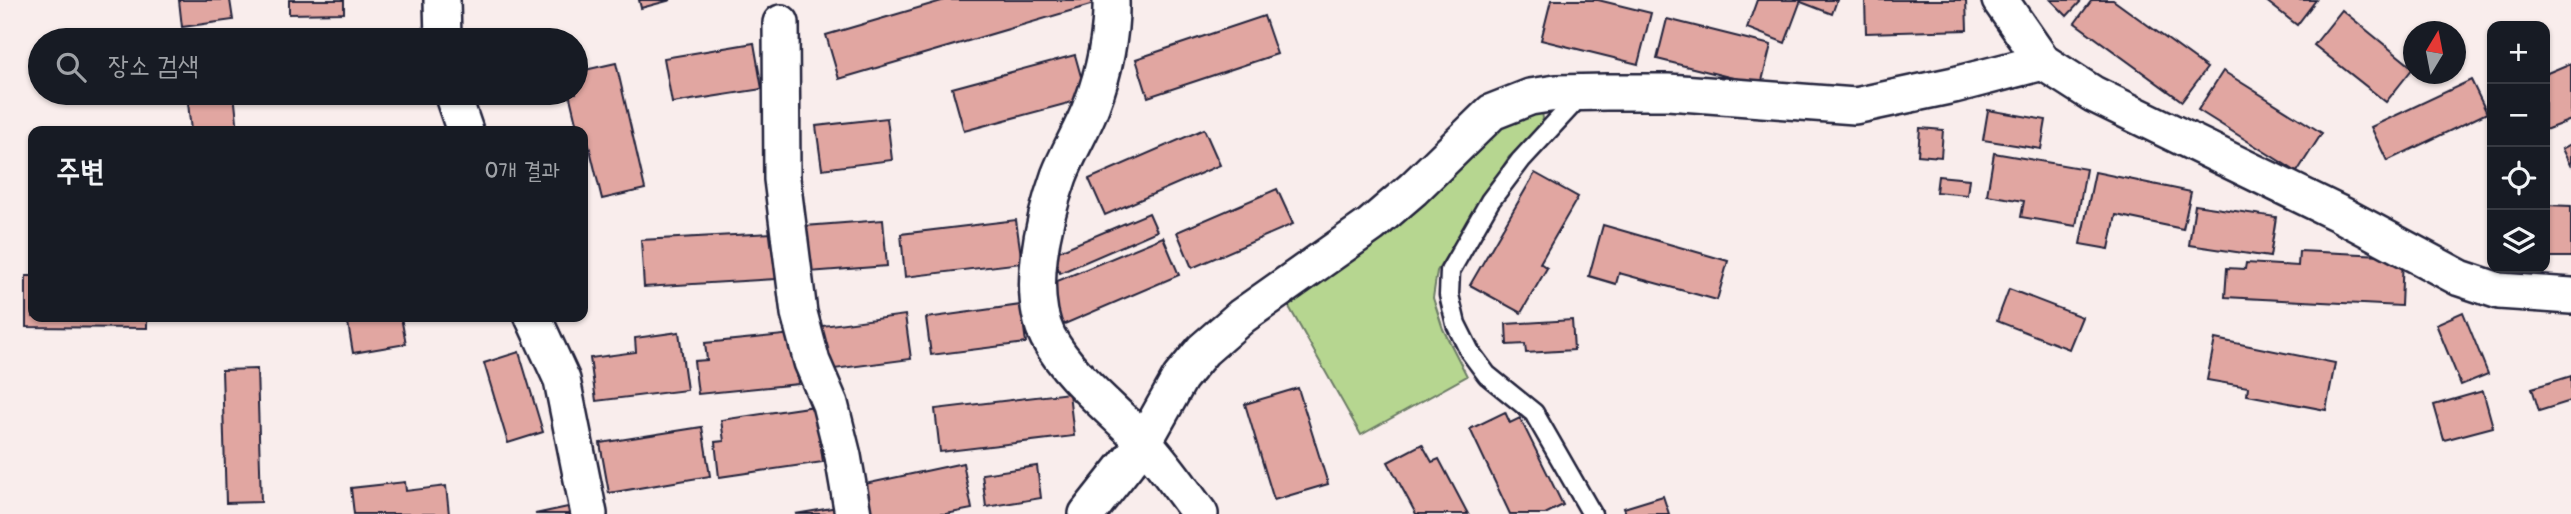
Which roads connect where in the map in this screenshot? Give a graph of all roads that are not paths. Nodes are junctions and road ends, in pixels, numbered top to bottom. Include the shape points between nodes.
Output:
1 (442, 0) edge
2 (1111, 0) edge
3 (2000, 0) edge
4 (781, 23) dead end
5 (443, 28) edge
6 (2043, 62) junction
7 (1583, 93) junction
8 (456, 105) edge
9 (463, 126) edge
10 (2571, 296) edge
11 (535, 322) edge
12 (1144, 442) junction
13 (589, 514) edge
14 (853, 514) edge
15 (1087, 514) edge
16 (1200, 514) edge
17 (1592, 514) edge

1 - 5 street
2 - 12 street via 1101,72 1093,103 1059,176 1036,269 1037,293 1048,336 1066,364
3 - 6 street
4 - 14 street via 782,179 799,313 830,404
6 - 7 street via 1855,106 1668,92
6 - 10 street via 2094,94 2460,278 2499,291
7 - 12 street via 1530,97 1492,112 1381,216 1203,349 1180,378
7 - 17 lane via 1490,201 1450,271 1449,295 1470,352 1487,374 1534,412
8 - 9 street
11 - 13 street via 562,380
12 - 15 street
12 - 16 street

